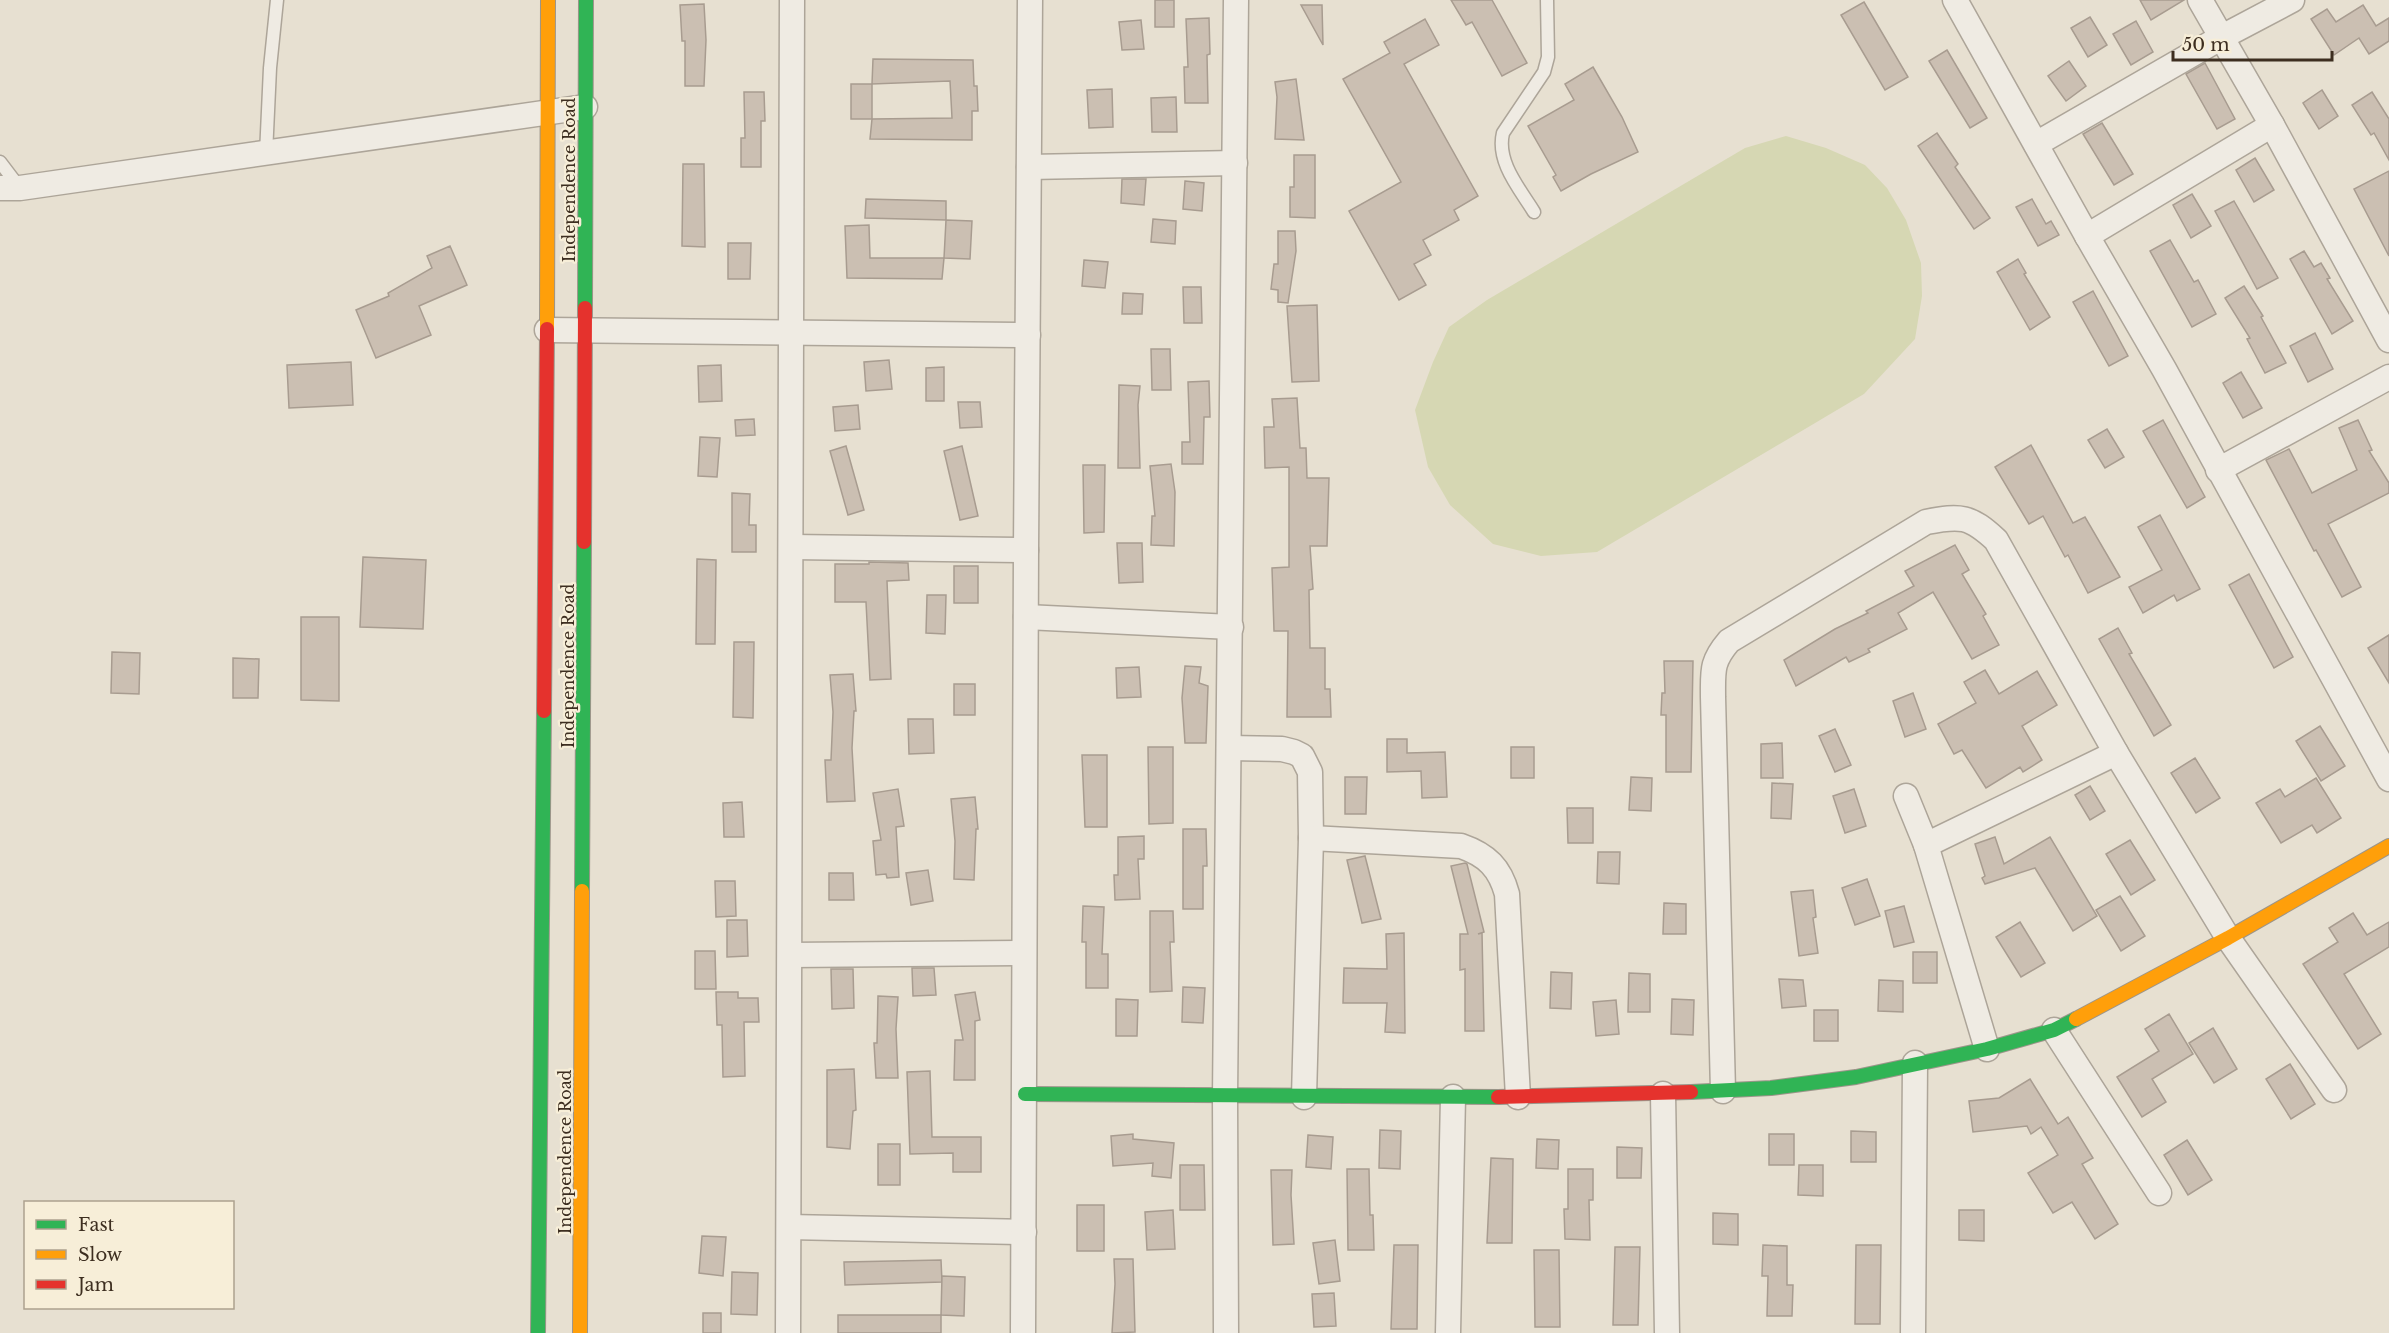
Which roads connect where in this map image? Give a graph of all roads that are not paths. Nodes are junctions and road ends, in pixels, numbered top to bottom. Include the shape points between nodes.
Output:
1 (277, 0) edge
2 (548, 0) edge
3 (586, 0) edge
4 (792, 0) edge
5 (1030, 0) edge
6 (1236, 0) edge
7 (1547, 0) edge
8 (1955, 0) edge
9 (2200, 0) edge
10 (2292, 0) edge
11 (2222, 37) junction
12 (585, 107) junction
13 (547, 112) junction
14 (2272, 125) junction
15 (2036, 144) junction
16 (266, 154) junction
17 (0, 162) edge
18 (1235, 163) junction
19 (1029, 167) junction
20 (10, 188) edge
21 (1534, 212) dead end
22 (2087, 236) junction
23 (547, 330) junction
24 (586, 331) junction
25 (790, 333) junction
26 (1028, 335) junction
27 (2389, 340) edge
28 (2389, 377) edge
29 (2218, 470) junction
30 (792, 547) junction
31 (1026, 550) junction
32 (1026, 617) junction
33 (1231, 627) junction
34 (1229, 748) junction
35 (2116, 753) junction
36 (2389, 779) edge
37 (1906, 796) dead end
38 (1311, 838) junction
39 (1926, 845) junction
40 (2389, 846) edge
41 (2228, 938) junction
42 (1024, 953) junction
43 (790, 955) junction
44 (2054, 1030) junction
45 (1987, 1049) junction
46 (1915, 1064) junction
47 (2334, 1090) dead end
48 (1723, 1091) junction
49 (1025, 1094) junction
50 (1663, 1094) junction
51 (1225, 1097) junction
52 (1304, 1097) junction
53 (1453, 1097) junction
54 (1518, 1097) junction
55 (2159, 1192) dead end
56 (789, 1227) junction
57 (1024, 1232) junction
58 (538, 1333) edge
59 (580, 1333) edge
60 (788, 1333) edge
61 (1023, 1333) edge
62 (1226, 1333) edge
63 (1448, 1333) edge
64 (1667, 1333) edge
65 (1913, 1333) edge

1 - 16 lane
2 - 13 main road, Independence Road
3 - 12 main road, Independence Road
4 - 25 street
5 - 19 street
6 - 18 street
7 - 21 lane via 1548,57 1544,72 1503,133 1500,144 1503,159
8 - 15 street
9 - 11 street
10 - 11 street
11 - 14 street
11 - 15 street
12 - 13 street
12 - 24 main road, Independence Road
13 - 16 street
13 - 23 main road, Independence Road
14 - 22 street
14 - 27 street
15 - 22 street
16 - 20 street
17 - 20 lane
18 - 19 street
18 - 33 street
19 - 26 street
22 - 29 street
23 - 24 street
23 - 58 main road, Independence Road via 549,629
24 - 25 street
24 - 59 main road, Independence Road via 579,630
25 - 26 street
25 - 30 street
26 - 31 street
28 - 29 street
29 - 36 street
30 - 31 street
30 - 43 street
31 - 32 street
32 - 33 street
32 - 42 street
33 - 34 street
34 - 38 street via 1282,749 1302,756 1310,772
34 - 51 street
35 - 39 street
35 - 41 street
35 - 48 street via 1996,540 1976,522 1926,522 1730,641 1717,655 1713,671
37 - 39 street
38 - 52 street
38 - 54 street via 1461,846 1492,862 1503,877 1507,894
39 - 45 street
40 - 41 main road
41 - 44 main road
41 - 47 street
42 - 43 street
42 - 49 street
43 - 56 street
44 - 45 main road
44 - 55 street
45 - 46 main road
46 - 48 main road via 1856,1077
46 - 65 street
48 - 50 main road
49 - 51 main road
49 - 57 street
50 - 54 main road
50 - 64 street
51 - 52 main road
51 - 62 street
52 - 53 main road
53 - 54 main road
53 - 63 street
56 - 57 street
56 - 60 street
57 - 61 street

